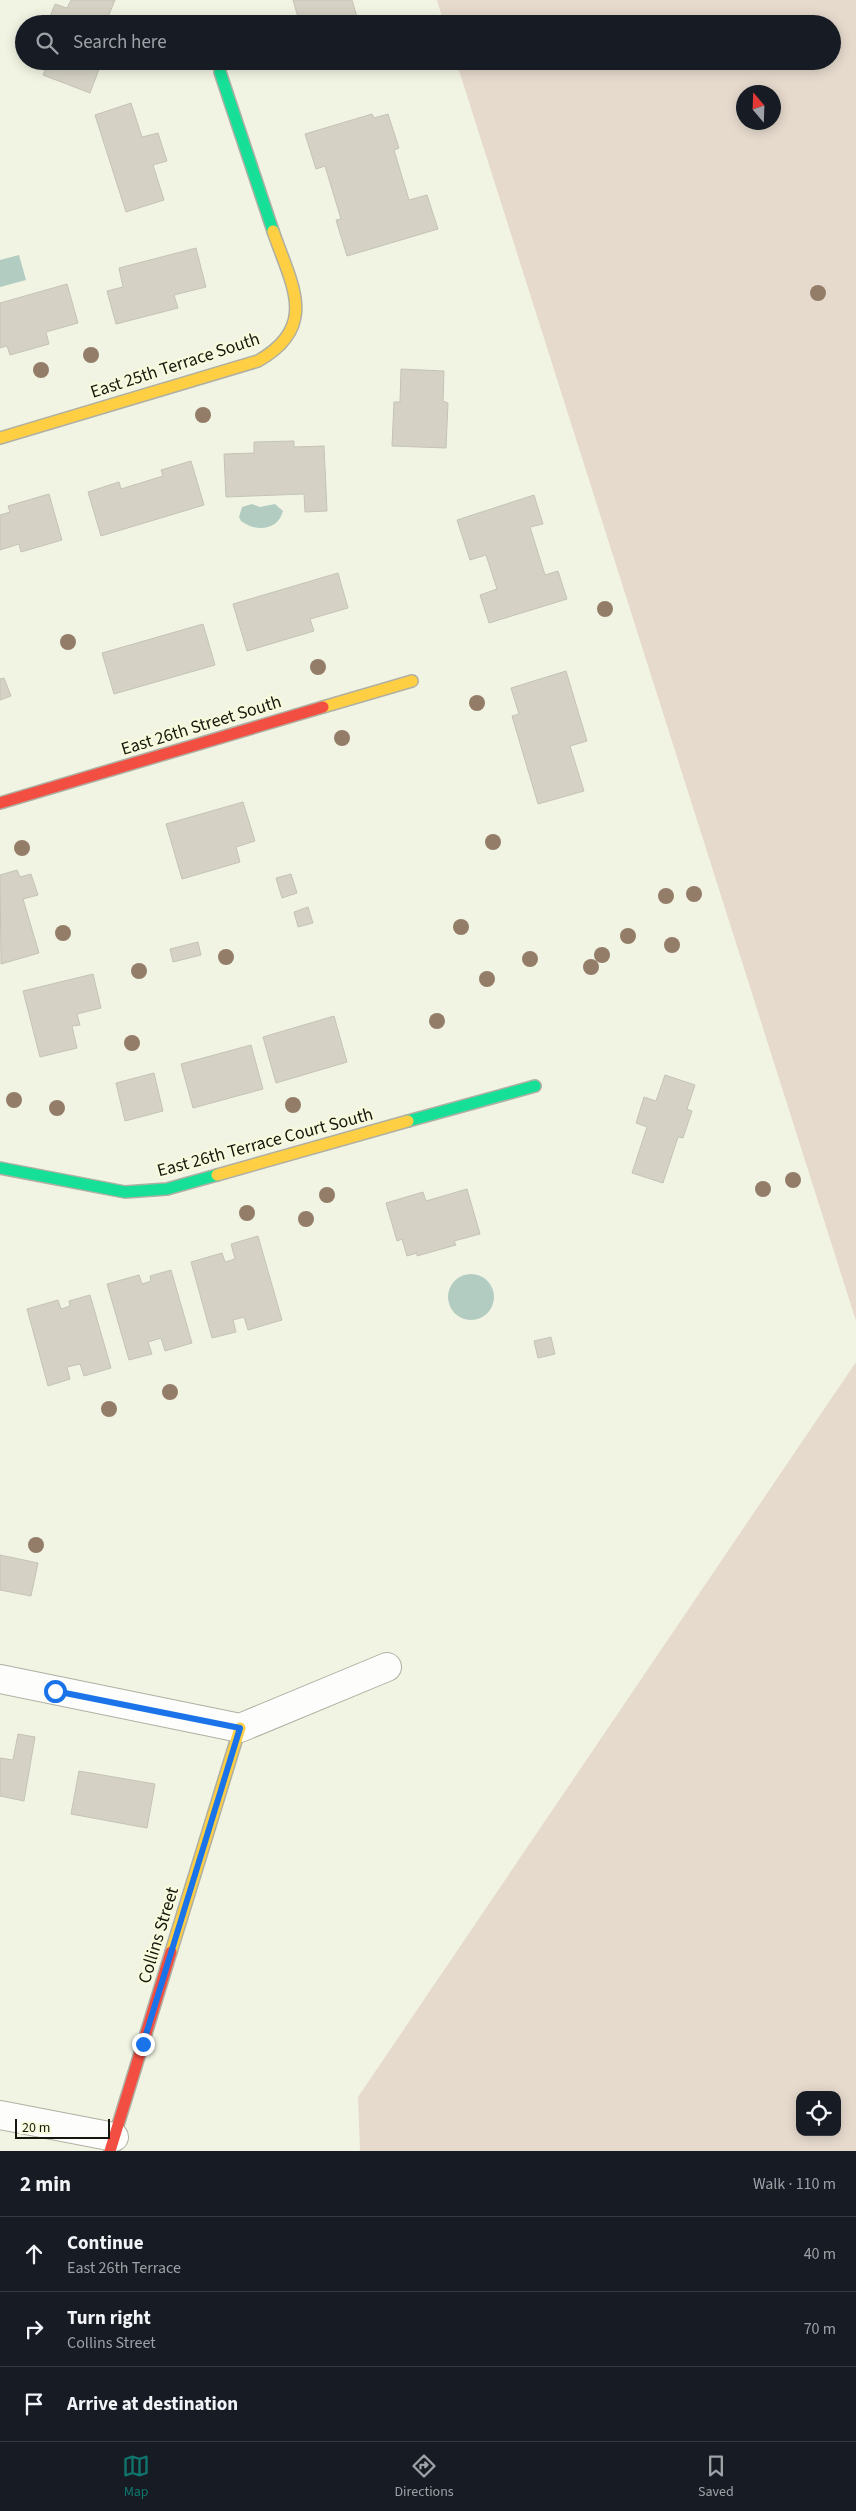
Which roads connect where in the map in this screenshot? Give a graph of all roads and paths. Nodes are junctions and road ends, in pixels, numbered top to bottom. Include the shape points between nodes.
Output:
1 (220, 72) dead end
2 (0, 438) edge
3 (412, 681) dead end
4 (0, 803) edge
5 (535, 1086) dead end
6 (0, 1168) edge
7 (387, 1667) dead end
8 (0, 1679) edge
9 (240, 1728) junction
10 (0, 2115) edge
11 (112, 2144) edge

1 - 2 street, East 25th Terrace South via 297,303 295,326 280,349 258,361
3 - 4 street, East 26th Street South
5 - 6 street, East 26th Terrace Court South via 167,1189 125,1192
7 - 9 street
8 - 9 street
9 - 11 street, Collins Street
10 - 11 street

